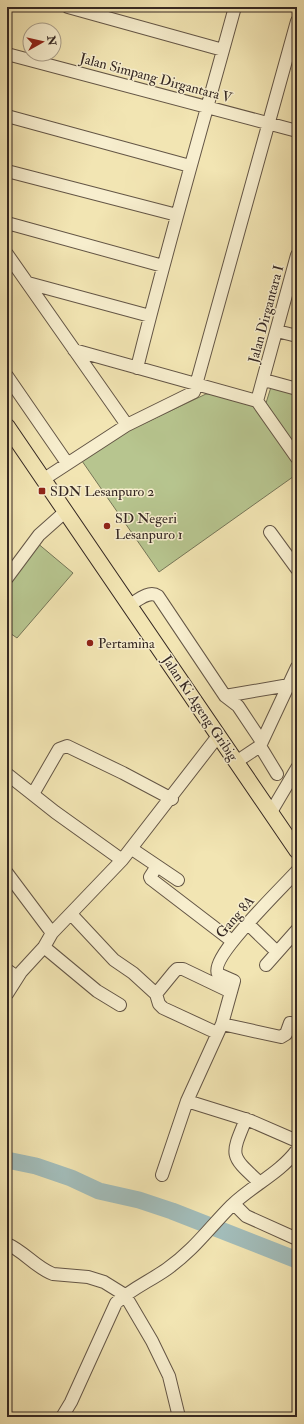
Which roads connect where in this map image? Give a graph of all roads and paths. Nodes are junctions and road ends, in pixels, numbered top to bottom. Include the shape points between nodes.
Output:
1 (68, 7) edge
2 (235, 7) edge
3 (297, 20) edge
4 (223, 50) junction
5 (7, 54) edge
6 (208, 108) junction
7 (7, 116) edge
8 (268, 124) junction
9 (297, 131) edge
10 (190, 166) junction
11 (7, 171) edge
12 (177, 215) junction
13 (7, 223) edge
14 (7, 254) edge
15 (297, 255) edge
16 (163, 266) junction
17 (294, 279) edge
18 (28, 283) junction
19 (150, 316) junction
20 (277, 331) junction
21 (297, 336) edge
22 (74, 350) junction
23 (137, 368) junction
24 (7, 376) edge
25 (264, 380) junction
26 (196, 385) junction
27 (297, 389) edge
28 (257, 401) junction
29 (126, 425) junction
30 (7, 426) edge
31 (297, 458) edge
32 (67, 463) junction
33 (44, 479) junction
34 (66, 512) junction
35 (270, 532) dead end
36 (297, 569) edge
37 (7, 578) edge
38 (130, 605) junction
39 (297, 667) edge
40 (289, 685) junction
41 (225, 696) junction
42 (218, 736) junction
43 (261, 744) junction
44 (236, 762) junction
45 (297, 768) edge
46 (277, 774) dead end
47 (8, 777) edge
48 (33, 794) junction
49 (172, 799) junction
50 (271, 812) junction
51 (132, 849) junction
52 (297, 851) edge
53 (122, 860) junction
54 (157, 866) junction
55 (297, 871) edge
56 (7, 872) edge
57 (178, 880) dead end
58 (71, 914) junction
59 (248, 924) junction
60 (297, 930) edge
61 (52, 933) junction
62 (232, 940) junction
63 (44, 947) junction
64 (278, 952) junction
65 (266, 965) dead end
66 (7, 970) edge
67 (17, 977) junction
68 (233, 986) junction
69 (7, 994) edge
70 (156, 994) junction
71 (120, 1005) dead end
72 (297, 1024) edge
73 (219, 1028) junction
74 (187, 1101) junction
75 (246, 1119) junction
76 (297, 1141) edge
77 (297, 1150) edge
78 (162, 1175) dead end
79 (260, 1183) junction
80 (233, 1205) junction
81 (297, 1239) edge
82 (7, 1244) edge
83 (130, 1292) junction
84 (62, 1417) edge
85 (179, 1417) edge

1 - 4 street
2 - 4 street
3 - 8 street
4 - 6 street
5 - 6 street, Jalan Simpang Dirgantara V
6 - 8 street, Jalan Simpang Dirgantara V
6 - 10 street
7 - 10 street
8 - 9 street, Jalan Simpang Dirgantara V
8 - 26 street
10 - 12 street
11 - 12 street
12 - 16 street
13 - 16 street
14 - 18 street
15 - 17 street, Jalan Dirgantara I
16 - 19 street
17 - 20 street, Jalan Dirgantara I
18 - 19 street
18 - 22 street
19 - 23 street
20 - 21 street
20 - 25 street, Jalan Dirgantara I
22 - 23 street
22 - 29 street
23 - 26 street
24 - 32 street
25 - 27 street
25 - 28 street, Jalan Dirgantara I
26 - 28 street
26 - 29 street via 194,392
28 - 31 street
29 - 32 street
30 - 33 main road, Jalan Ki Ageng Gribig
32 - 33 street
33 - 34 main road, Jalan Ki Ageng Gribig
34 - 37 street via 39,535
34 - 38 main road, Jalan Ki Ageng Gribig
35 - 36 street
38 - 41 street via 149,594 158,596
38 - 42 main road, Jalan Ki Ageng Gribig
39 - 40 street
40 - 41 street
40 - 43 street
41 - 43 street via 238,706
42 - 44 main road, Jalan Ki Ageng Gribig
42 - 49 street
43 - 44 street
43 - 46 street
44 - 50 main road, Jalan Ki Ageng Gribig
45 - 50 street
47 - 48 street
48 - 49 street via 59,749 67,746
48 - 53 street
49 - 51 street
50 - 52 main road, Jalan Ki Ageng Gribig
51 - 53 street
51 - 54 street
53 - 58 street
54 - 57 street
54 - 62 street via 151,879
55 - 59 street, Gang 8A
56 - 61 street
58 - 61 street
58 - 70 street via 114,960
59 - 62 street, Gang 8A
59 - 64 street
60 - 64 street
61 - 63 street
62 - 68 street, Gang 8A via 218,962 216,971
63 - 67 street
63 - 71 street via 97,991
64 - 65 street
66 - 67 street
67 - 69 street
68 - 70 street via 177,969
68 - 73 street
70 - 73 street via 163,1008
72 - 73 street via 290,1023 284,1036
73 - 74 street
74 - 75 street
74 - 78 street
75 - 76 street
75 - 79 street via 235,1146 235,1155 239,1164
77 - 79 street via 285,1165
79 - 80 street
80 - 81 street via 246,1216
80 - 83 street via 193,1249 167,1270
82 - 83 street via 53,1274 88,1277
83 - 84 street via 113,1306
83 - 85 street via 169,1376

